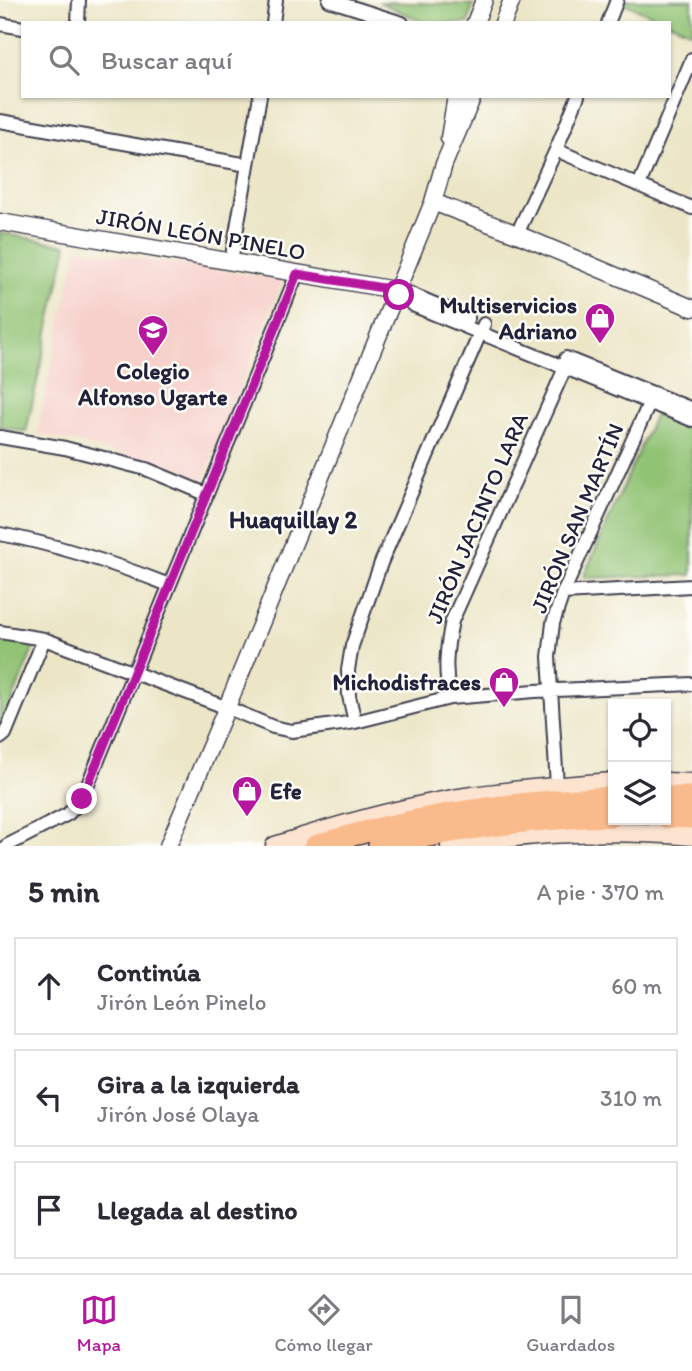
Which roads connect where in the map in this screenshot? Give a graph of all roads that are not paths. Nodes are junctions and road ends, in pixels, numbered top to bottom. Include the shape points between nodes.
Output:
1 (79, 0) edge
2 (329, 0) edge
3 (484, 0) edge
4 (512, 0) edge
5 (617, 0) edge
6 (278, 1) edge
7 (78, 21) edge
8 (273, 21) edge
9 (396, 21) edge
10 (476, 21) edge
11 (504, 21) edge
12 (609, 21) edge
13 (0, 24) edge
14 (21, 28) edge
15 (692, 60) edge
16 (260, 98) edge
17 (456, 98) edge
18 (472, 98) edge
19 (577, 98) edge
20 (0, 121) edge
21 (556, 150) junction
22 (444, 164) junction
23 (248, 165) junction
24 (639, 185) junction
25 (433, 202) junction
26 (692, 208) edge
27 (0, 222) edge
28 (517, 234) junction
29 (231, 262) junction
30 (295, 280) junction
31 (395, 290) junction
32 (692, 308) edge
33 (482, 328) junction
34 (567, 363) junction
35 (652, 398) junction
36 (692, 409) edge
37 (692, 420) edge
38 (0, 437) edge
39 (206, 494) junction
40 (0, 534) edge
41 (169, 585) junction
42 (692, 586) edge
43 (563, 593) junction
44 (0, 632) edge
45 (44, 639) junction
46 (133, 673) junction
47 (692, 684) edge
48 (552, 691) junction
49 (450, 698) junction
50 (227, 707) junction
51 (355, 722) junction
52 (0, 738) edge
53 (608, 782) edge
54 (671, 782) edge
55 (692, 783) edge
56 (558, 786) junction
57 (671, 796) edge
58 (608, 797) edge
59 (692, 797) edge
60 (608, 816) edge
61 (671, 817) edge
62 (692, 818) edge
63 (692, 836) edge
64 (471, 844) edge
65 (6, 846) edge
66 (168, 846) edge
67 (275, 846) edge
68 (315, 846) edge
69 (379, 846) edge
70 (450, 846) edge

1 - 7 street
2 - 9 street
3 - 10 street
4 - 11 street
5 - 12 street
6 - 8 street
13 - 14 street
15 - 24 street
16 - 23 street
17 - 22 street
18 - 22 street
19 - 21 street
20 - 23 street
21 - 24 street
21 - 28 street
22 - 25 street
23 - 29 street
24 - 26 street
25 - 28 street
25 - 31 street
27 - 29 street, JIRÓN LEÓN PINELO
28 - 32 street
29 - 30 street, JIRÓN LEÓN PINELO
30 - 31 street, JIRÓN LEÓN PINELO
30 - 39 street
31 - 33 street, JIRÓN LEÓN PINELO
31 - 50 street
33 - 34 street, JIRÓN LEÓN PINELO
33 - 51 street via 381,563 352,646 349,696
34 - 35 street, JIRÓN LEÓN PINELO
34 - 49 street, JIRÓN JACINTO LARA via 452,621 445,676
35 - 36 street, JIRÓN LEÓN PINELO
35 - 37 street, JIRÓN LEÓN PINELO
35 - 43 street, JIRÓN SAN MARTÍN
38 - 39 street via 146,469
39 - 41 street
40 - 41 street via 73,550
41 - 46 street
42 - 43 street
43 - 48 street, JIRÓN SAN MARTÍN via 549,657
44 - 45 street
45 - 46 street
45 - 52 street
46 - 50 street
46 - 65 street via 82,799 68,814
47 - 48 street
48 - 49 street
48 - 56 street, JIRÓN SAN MARTÍN
49 - 51 street
50 - 51 street via 292,731
50 - 66 street
53 - 56 main road
54 - 55 main road
56 - 67 main road via 420,806
57 - 59 highway
58 - 68 highway via 449,814
60 - 69 highway via 495,825
61 - 62 highway
63 - 64 main road via 556,833
64 - 70 main road

